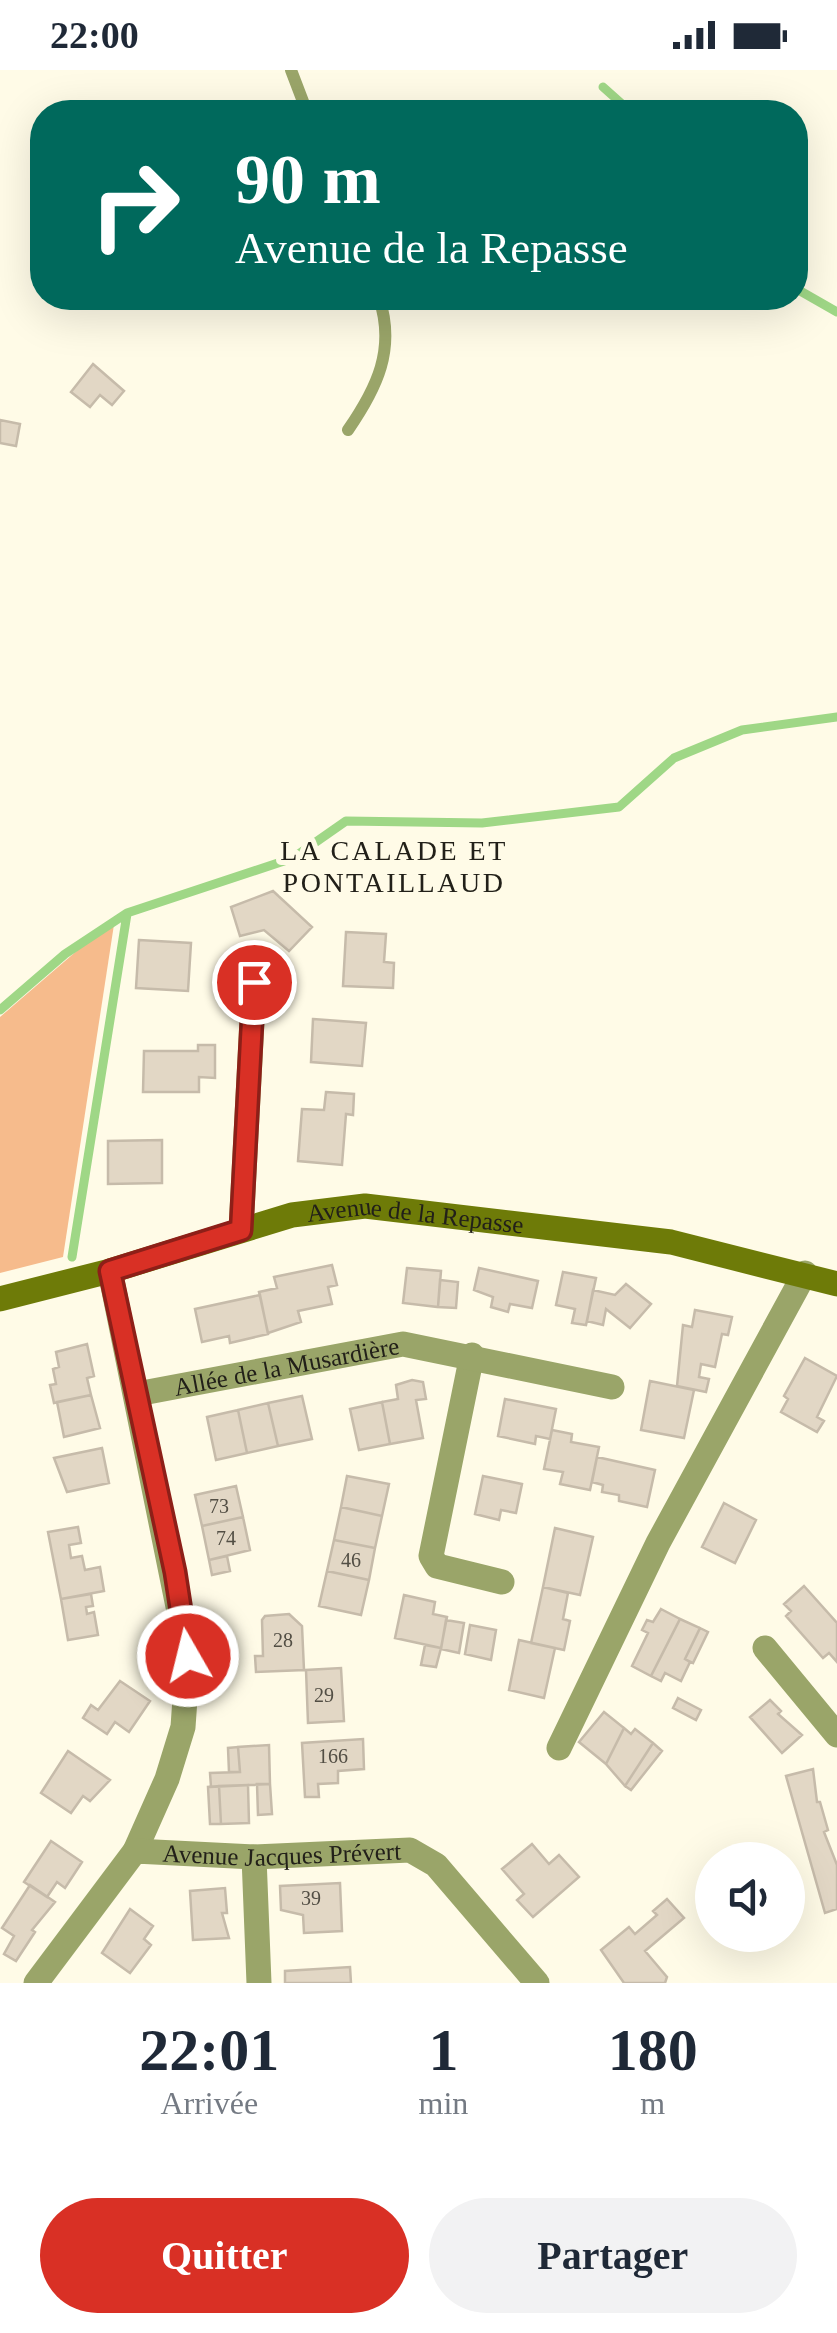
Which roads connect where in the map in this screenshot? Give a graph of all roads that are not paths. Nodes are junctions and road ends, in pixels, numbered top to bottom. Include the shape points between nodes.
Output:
1 (291, 70) edge
2 (302, 100) edge
3 (381, 310) edge
4 (348, 430) dead end
5 (254, 982) dead end
6 (241, 1230) junction
7 (110, 1271) junction
8 (805, 1274) junction
9 (837, 1284) edge
10 (0, 1298) edge
11 (472, 1355) junction
12 (612, 1387) dead end
13 (137, 1394) junction
14 (502, 1582) dead end
15 (765, 1648) dead end
16 (837, 1735) edge
17 (560, 1748) dead end
18 (135, 1851) junction
19 (254, 1857) junction
20 (36, 1983) edge
21 (259, 1983) edge
22 (537, 1983) edge

1 - 2 lane
3 - 4 lane via 381,373
5 - 6 street
6 - 7 street, Avenue de la Repasse
6 - 8 street, Avenue de la Repasse via 329,1208 411,1208 671,1242
7 - 10 street, Avenue de la Repasse
7 - 13 street
8 - 9 street, Avenue de la Repasse
8 - 17 street via 658,1544
11 - 12 street, Allée de la Musardière
11 - 13 street, Allée de la Musardière via 403,1344
11 - 14 street via 431,1556 437,1566
13 - 18 street via 188,1667 180,1739
15 - 16 street
18 - 19 street, Avenue Jacques Prévert
18 - 20 street, Avenue Jacques Prévert
19 - 21 street
19 - 22 street, Avenue Jacques Prévert via 398,1850 421,1855

